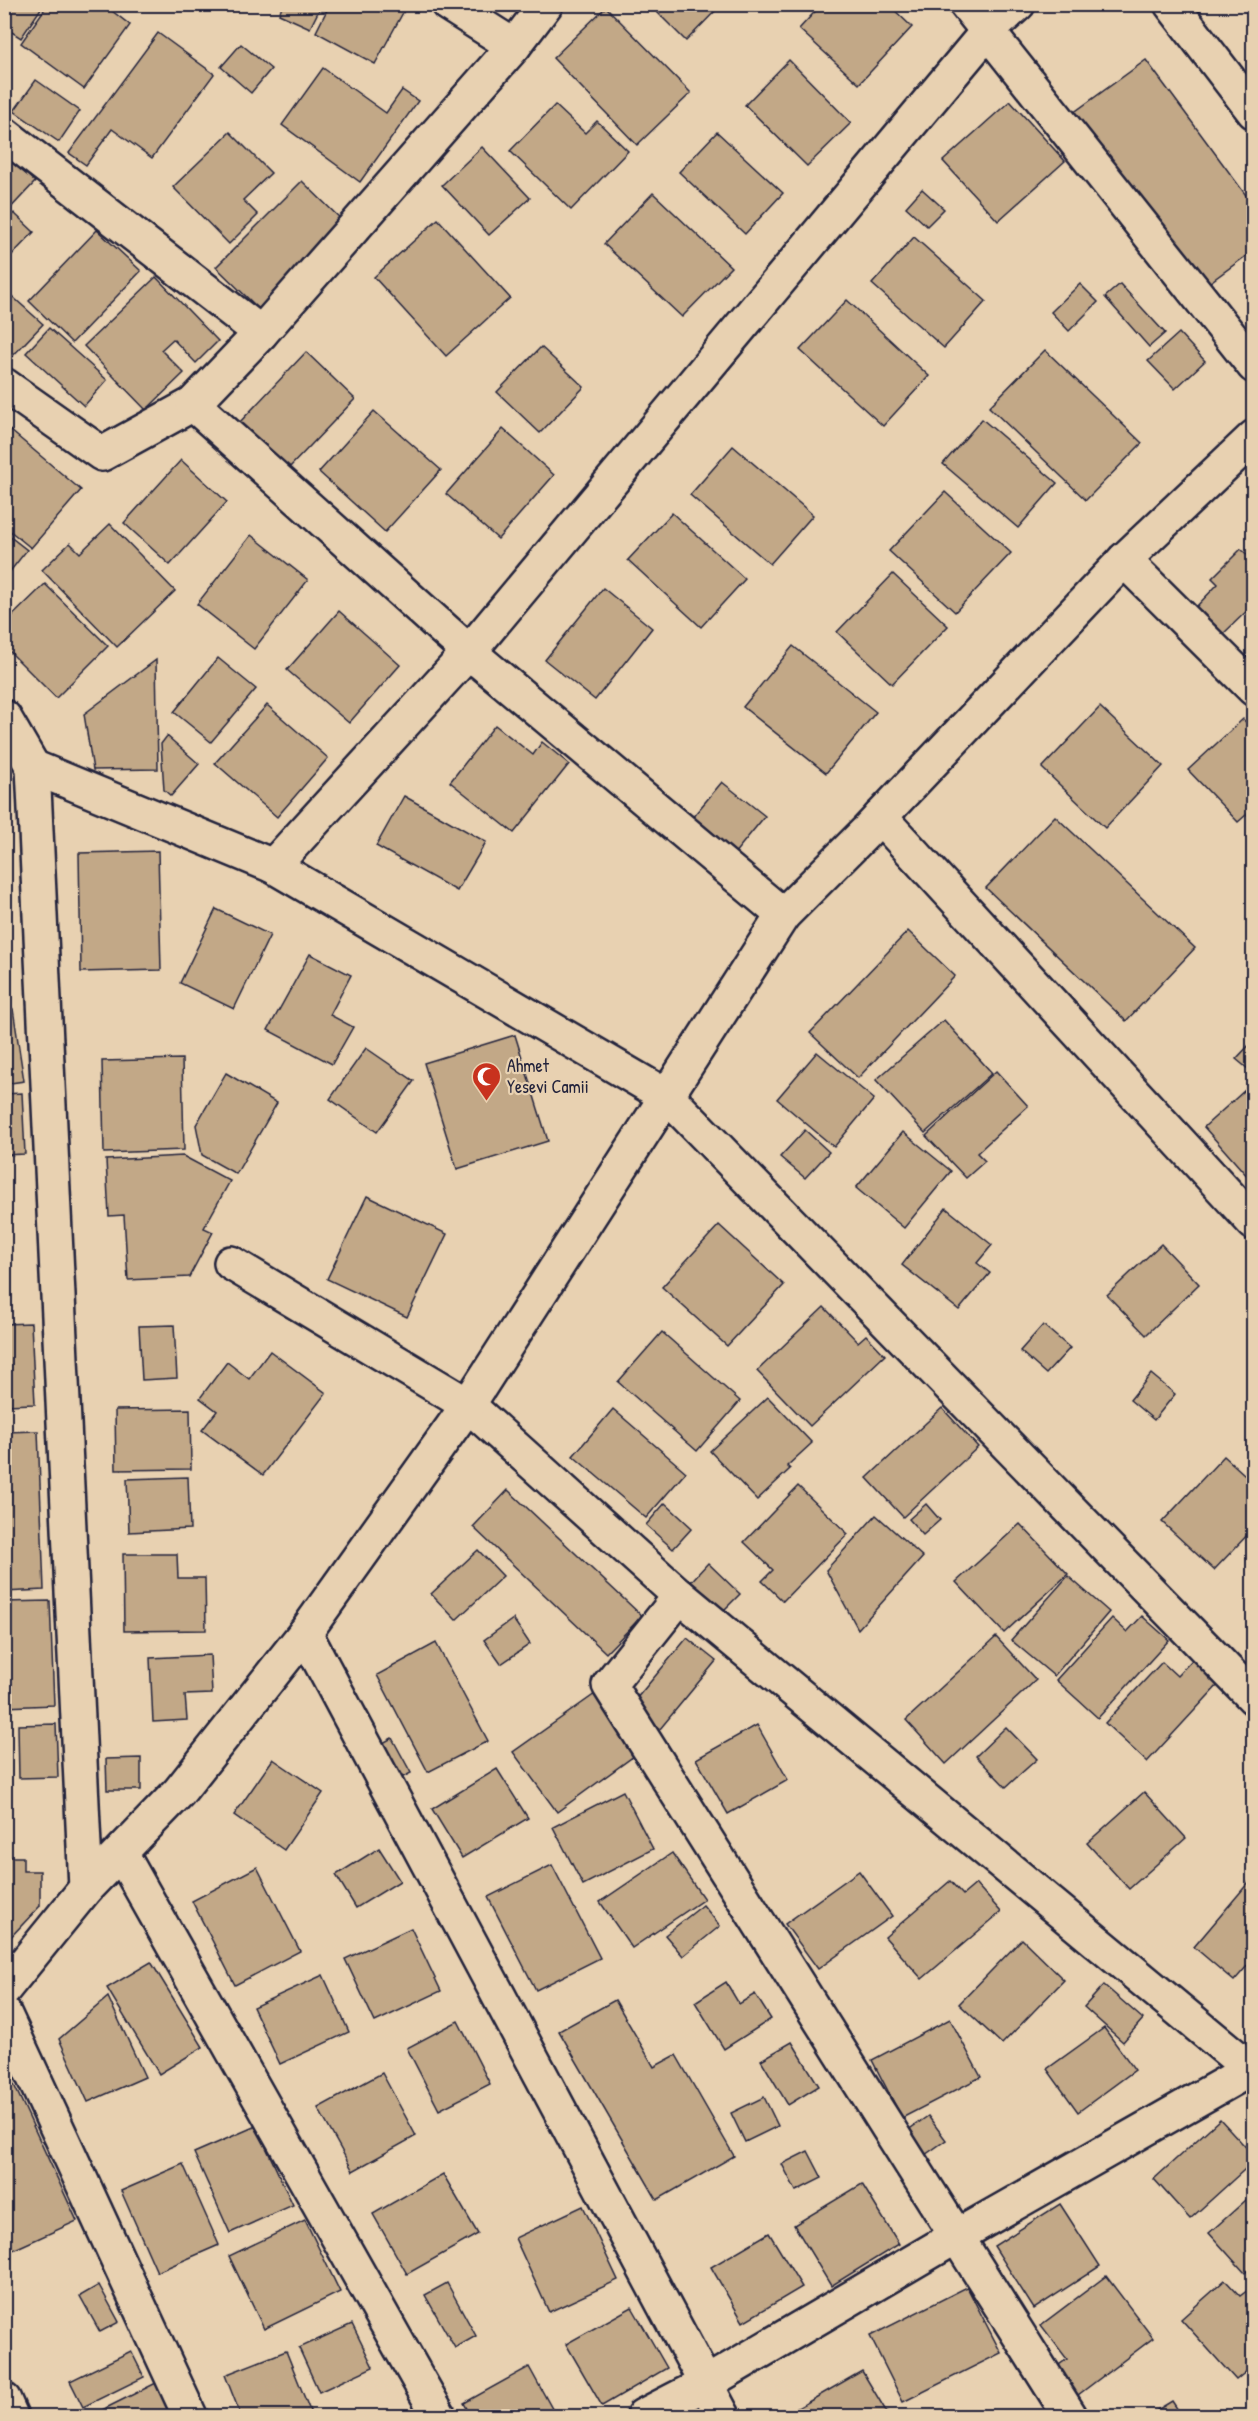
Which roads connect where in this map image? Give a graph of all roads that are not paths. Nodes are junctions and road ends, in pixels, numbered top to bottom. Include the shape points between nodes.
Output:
1 (448, 4) edge
2 (546, 4) edge
3 (966, 4) edge
4 (1018, 4) edge
5 (1172, 4) edge
6 (987, 32) junction
7 (514, 46) junction
8 (1254, 112) edge
9 (4, 134) edge
10 (261, 333) junction
11 (1254, 366) edge
12 (4, 385) edge
13 (193, 404) junction
14 (1254, 436) edge
15 (1124, 560) junction
16 (469, 652) junction
17 (1254, 689) edge
18 (4, 717) edge
19 (33, 767) junction
20 (880, 816) junction
21 (273, 866) junction
22 (783, 915) junction
23 (668, 1096) junction
24 (1254, 1223) edge
25 (231, 1263) dead end
26 (468, 1405) junction
27 (680, 1596) junction
28 (305, 1633) junction
29 (1254, 1698) edge
30 (122, 1852) junction
31 (86, 1888) junction
32 (4, 1989) edge
33 (4, 2013) edge
34 (1251, 2071) edge
35 (957, 2236) junction
36 (705, 2384) junction
37 (4, 2400) edge
38 (11, 2416) edge
39 (190, 2416) edge
40 (439, 2416) edge
41 (643, 2416) edge
42 (723, 2416) edge
43 (1070, 2416) edge

1 - 7 street
2 - 7 street
3 - 6 street
4 - 6 street
5 - 8 street
6 - 11 street
6 - 16 street
7 - 10 street
9 - 10 street
10 - 13 street
12 - 13 street via 102,454
13 - 16 street
14 - 15 street
15 - 17 street
15 - 20 street
16 - 21 street
16 - 22 street
18 - 19 street
19 - 21 street
19 - 31 street
20 - 22 street
20 - 24 street
21 - 23 street
22 - 23 street
23 - 26 street
23 - 29 street
25 - 26 street
26 - 27 street
26 - 28 street
27 - 34 street
27 - 35 street via 609,1684
28 - 30 street via 179,1792
28 - 36 street
30 - 31 street
30 - 40 street
31 - 32 street
33 - 39 street
34 - 35 street
35 - 36 street
35 - 43 street
36 - 41 street
36 - 42 street
37 - 38 street

